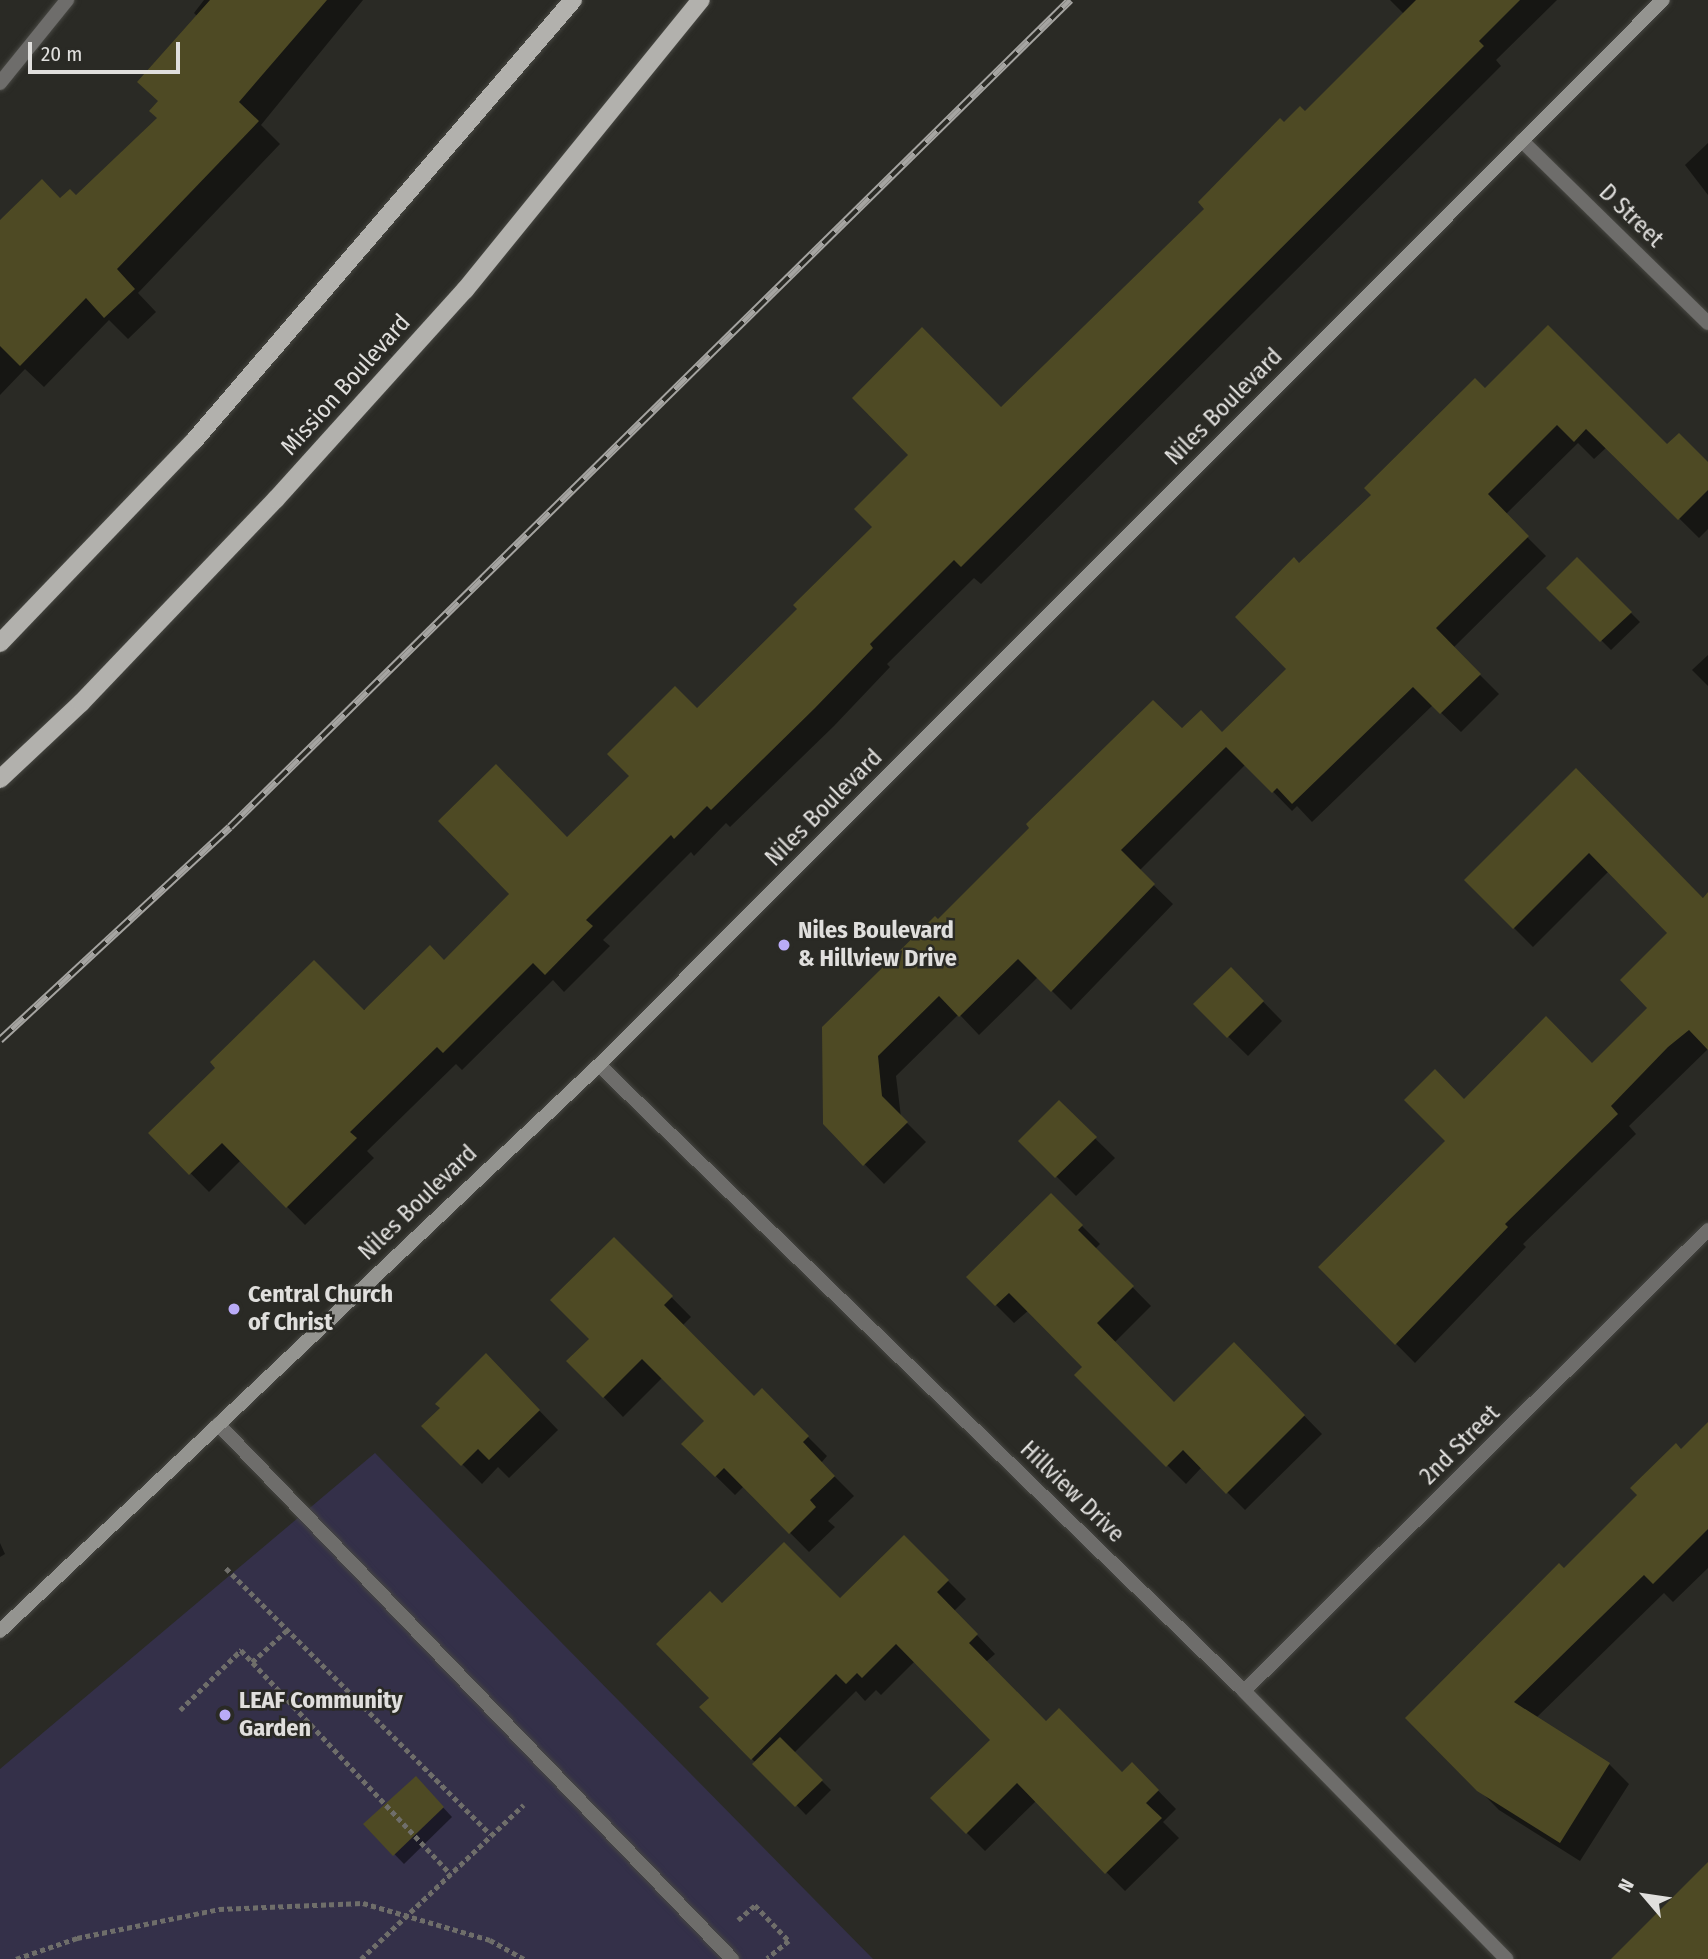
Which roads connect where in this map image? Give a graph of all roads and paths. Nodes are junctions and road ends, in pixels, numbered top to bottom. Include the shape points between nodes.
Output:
1 (67, 0) edge
2 (573, 0) edge
3 (701, 0) edge
4 (1664, 0) edge
5 (0, 83) edge
6 (1522, 141) junction
7 (1708, 323) edge
8 (0, 643) edge
9 (0, 779) edge
10 (599, 1065) junction
11 (1708, 1230) edge
12 (218, 1424) junction
13 (226, 1568) dead end
14 (287, 1630) junction
15 (0, 1631) edge
16 (252, 1662) junction
17 (1244, 1691) junction
18 (180, 1710) dead end
19 (523, 1805) dead end
20 (490, 1834) junction
21 (449, 1872) junction
22 (407, 1912) junction
23 (735, 1929) dead end
24 (16, 1959) edge
25 (361, 1959) edge
26 (524, 1959) edge
27 (732, 1959) edge
28 (767, 1959) edge
29 (1506, 1959) edge

1 - 5 street
2 - 8 main road via 193,442
3 - 9 main road, Mission Boulevard via 465,290 276,499 80,703
4 - 6 main road, Niles Boulevard
6 - 7 street, D Street
6 - 10 main road, Niles Boulevard
10 - 12 main road, Niles Boulevard
10 - 17 street, Hillview Drive
11 - 17 street, 2nd Street
12 - 15 main road, Niles Boulevard
12 - 27 street
13 - 14 path
14 - 16 path
14 - 20 path
16 - 18 path via 241,1650
16 - 21 path
17 - 29 street, Hillview Drive
19 - 20 path
20 - 21 path
21 - 22 path
22 - 24 path via 363,1903 219,1909 77,1938
22 - 25 path
22 - 26 path via 490,1940
23 - 28 path via 755,1905 789,1941

